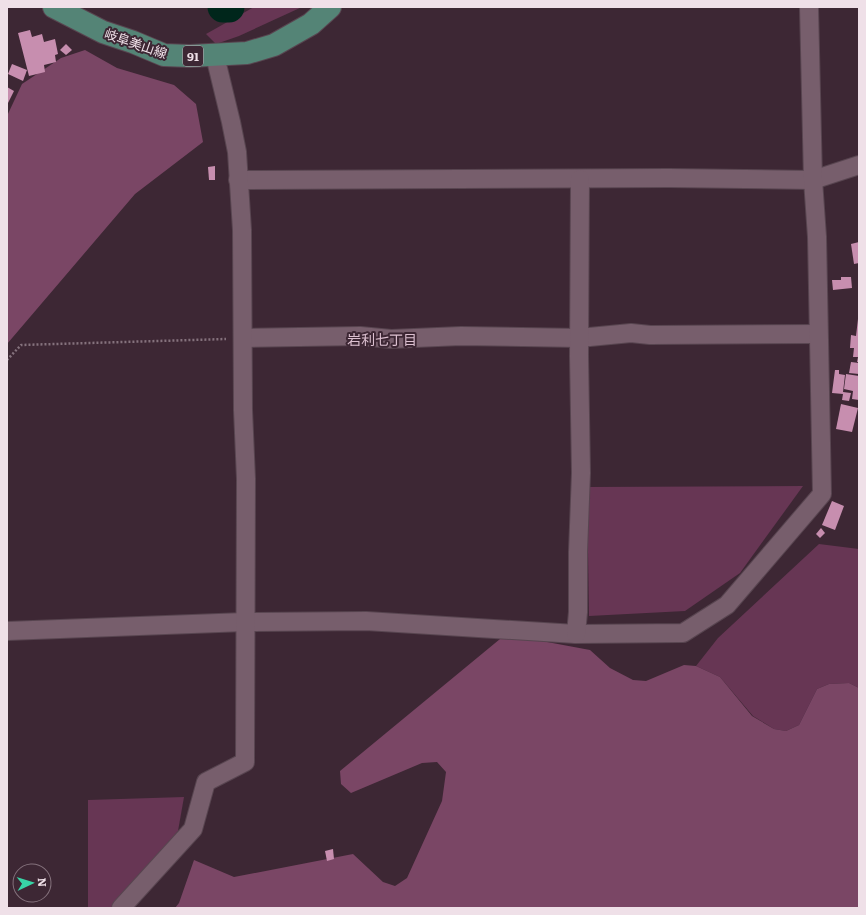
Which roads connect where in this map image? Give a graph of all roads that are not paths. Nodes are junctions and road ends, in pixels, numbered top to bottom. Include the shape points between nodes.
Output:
1 (54, 7) edge
2 (330, 7) edge
3 (809, 7) edge
4 (215, 56) junction
5 (859, 165) edge
6 (580, 179) junction
7 (238, 180) junction
8 (812, 180) junction
9 (818, 334) junction
10 (242, 338) junction
11 (579, 338) junction
12 (246, 622) junction
13 (7, 631) edge
14 (576, 634) junction
15 (121, 908) edge

1 - 4 main road, 岐阜美山線 / 91 via 103,32 164,55
2 - 4 main road, 岐阜美山線 / 91 via 311,24 274,45 247,54
3 - 8 street
4 - 7 street via 237,152
5 - 8 street
6 - 7 street
6 - 8 street
6 - 11 street
7 - 10 street via 242,230
8 - 9 street via 817,237
9 - 11 street via 630,333
9 - 14 street via 822,494 727,605 683,633
10 - 11 street
10 - 12 street via 246,479
11 - 14 street via 580,473
12 - 13 street
12 - 14 street via 366,621
12 - 15 street via 245,762 206,782 193,829

